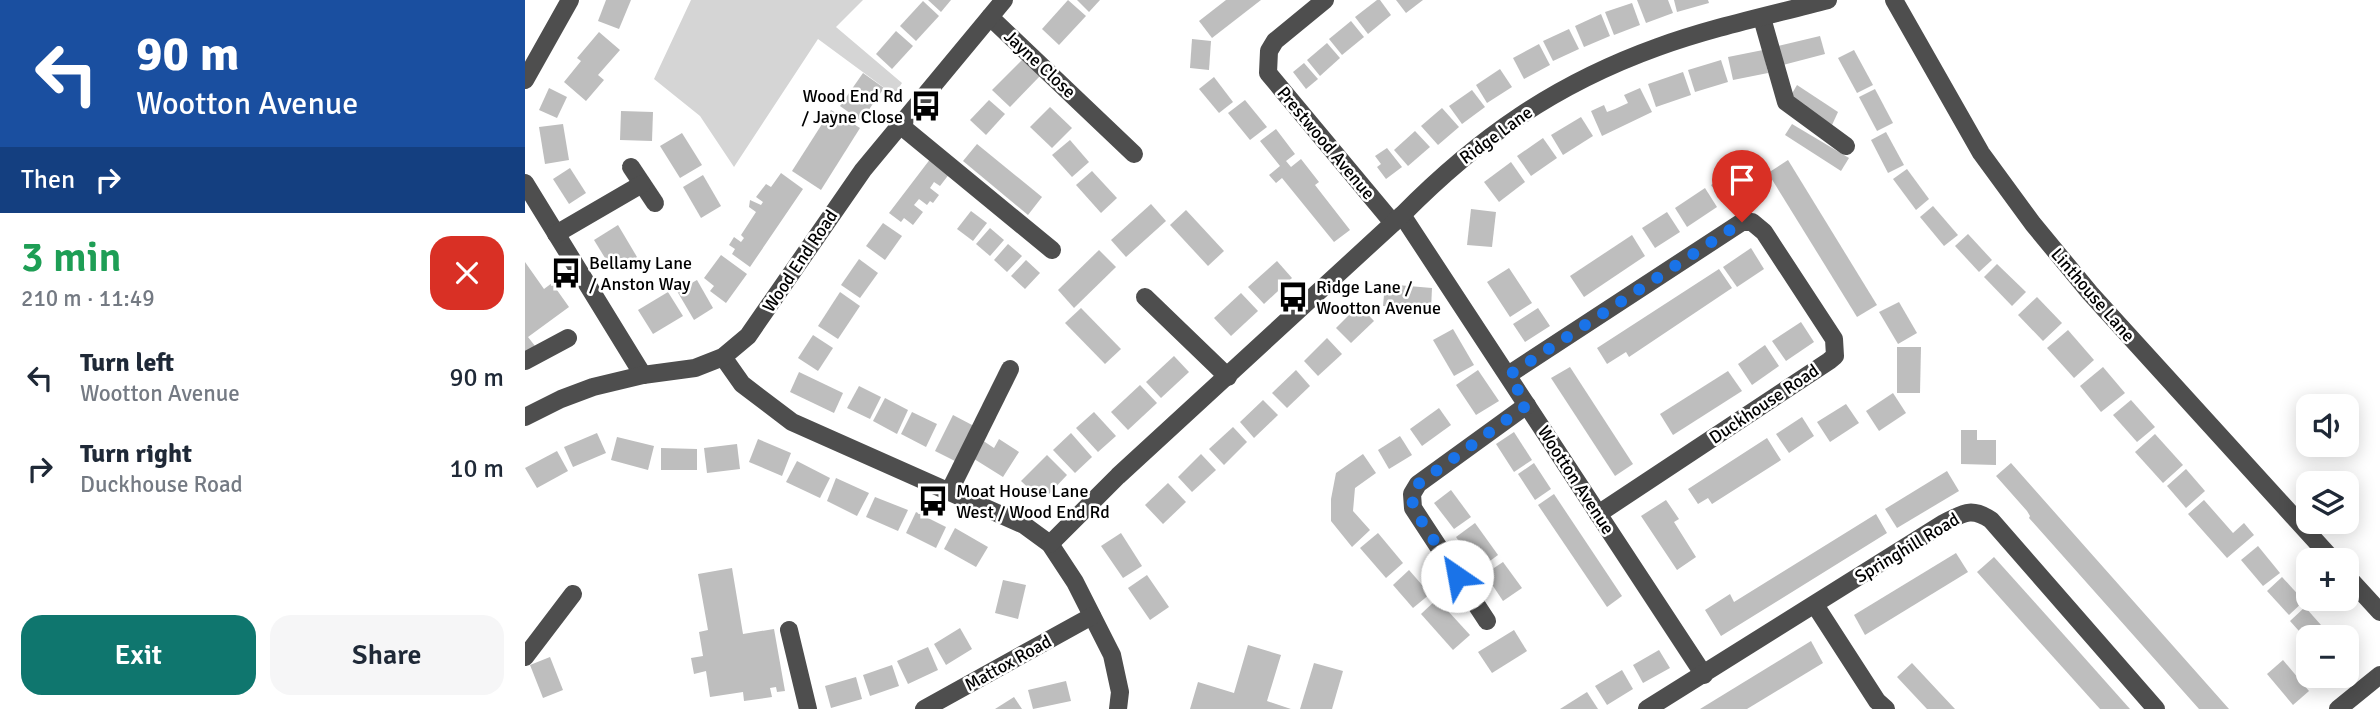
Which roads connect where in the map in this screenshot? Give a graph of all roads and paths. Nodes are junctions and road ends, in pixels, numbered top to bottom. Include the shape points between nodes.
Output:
1 (571, 0) edge
2 (1005, 0) edge
3 (1325, 0) edge
4 (1828, 0) edge
5 (1894, 0) edge
6 (990, 16) junction
7 (1762, 18) junction
8 (526, 77) edge
9 (899, 125) junction
10 (1846, 146) dead end
11 (1134, 154) dead end
12 (631, 167) dead end
13 (525, 183) edge
14 (642, 184) junction
15 (655, 203) dead end
16 (1397, 219) junction
17 (555, 234) junction
18 (1052, 250) dead end
19 (1145, 297) dead end
20 (569, 338) dead end
21 (723, 357) junction
22 (525, 361) edge
23 (1010, 369) dead end
24 (643, 375) junction
25 (1509, 375) junction
26 (1228, 377) junction
27 (1527, 405) junction
28 (525, 417) edge
29 (949, 492) junction
30 (1598, 514) junction
31 (1049, 544) junction
32 (2322, 548) edge
33 (2359, 589) edge
34 (573, 594) dead end
35 (1815, 605) junction
36 (2380, 612) edge
37 (1092, 615) junction
38 (1487, 621) dead end
39 (789, 630) dead end
40 (525, 657) edge
41 (1704, 675) junction
42 (2380, 675) edge
43 (808, 709) edge
44 (924, 709) edge
45 (1118, 709) edge
46 (1647, 709) edge
47 (1886, 709) edge
48 (2156, 709) edge
49 (2338, 709) edge

1 - 8 street
2 - 6 street, Wood End Road
3 - 16 street, Prestwood Avenue via 1275,41 1269,51 1268,73
4 - 7 street, Ridge Lane
5 - 32 street, Linthouse Lane via 1981,153 2033,224
6 - 9 street, Wood End Road
6 - 11 street, Jayne Close
7 - 10 street via 1786,102
7 - 16 street, Ridge Lane via 1660,46 1590,75 1494,134 1443,174
9 - 18 street
9 - 21 street, Wood End Road via 761,320
12 - 14 street
13 - 17 street
14 - 15 street
14 - 17 street
16 - 25 street, Wootton Avenue
16 - 26 street, Ridge Lane
17 - 24 street
19 - 26 street
20 - 22 street
21 - 24 street, Wood End Road via 695,368
21 - 29 street via 742,384 792,422
23 - 29 street
24 - 28 street, Wood End Road via 593,387
25 - 27 street, Wootton Avenue
25 - 30 street, Duckhouse Road via 1742,222 1752,222 1764,232 1834,339 1835,356 1829,361
26 - 31 street, Ridge Lane
27 - 30 street, Wootton Avenue
27 - 38 street via 1418,484 1412,494 1413,508
29 - 31 street via 1024,525
30 - 41 street, Wootton Avenue
31 - 37 street
33 - 36 street
34 - 40 street
35 - 41 street, Springhill Road
35 - 47 street
35 - 48 street, Springhill Road via 1944,523 1967,512 1981,513
37 - 44 street, Mattox Road
37 - 45 street via 1112,655 1120,692
39 - 43 street
41 - 46 street, Springhill Road
42 - 49 street

